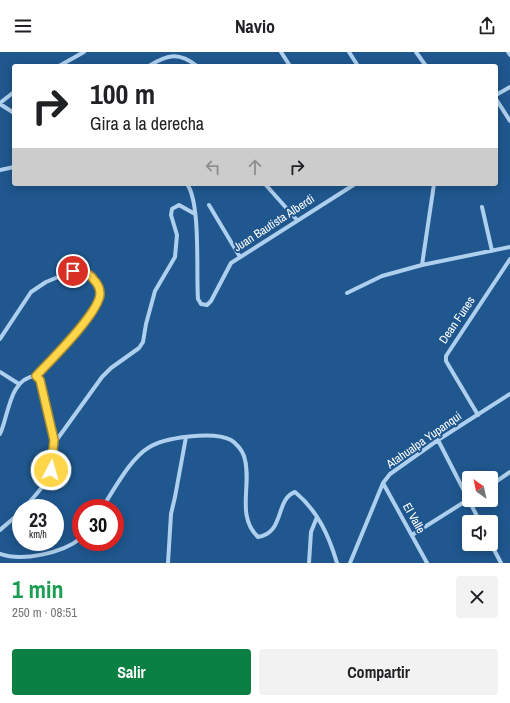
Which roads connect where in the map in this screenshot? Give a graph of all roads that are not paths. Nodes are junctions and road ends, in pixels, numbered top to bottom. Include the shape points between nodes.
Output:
1 (84, 52) edge
2 (281, 52) edge
3 (349, 52) edge
4 (416, 52) edge
5 (508, 52) edge
6 (510, 55) edge
7 (63, 64) edge
8 (152, 64) edge
9 (194, 64) edge
10 (289, 64) edge
11 (357, 64) edge
12 (425, 64) edge
13 (510, 87) edge
14 (12, 94) edge
15 (498, 94) edge
16 (498, 102) edge
17 (0, 103) edge
18 (12, 112) edge
19 (510, 121) edge
20 (12, 167) edge
21 (0, 170) edge
22 (189, 186) edge
23 (267, 186) edge
24 (352, 186) edge
25 (434, 186) edge
26 (209, 205) dead end
27 (482, 207) dead end
28 (195, 214) junction
29 (297, 220) junction
30 (510, 247) edge
31 (492, 251) junction
32 (240, 256) junction
33 (510, 259) edge
34 (422, 265) junction
35 (347, 293) dead end
36 (0, 339) edge
37 (0, 372) edge
38 (36, 376) junction
39 (19, 384) junction
40 (510, 394) edge
41 (478, 415) junction
42 (0, 434) edge
43 (186, 436) junction
44 (438, 440) junction
45 (53, 445) junction
46 (510, 472) edge
47 (498, 480) edge
48 (383, 483) junction
49 (462, 486) edge
50 (32, 499) edge
51 (108, 499) edge
52 (462, 503) edge
53 (317, 517) junction
54 (12, 520) edge
55 (0, 530) edge
56 (412, 535) junction
57 (72, 544) edge
58 (495, 551) edge
59 (0, 554) edge
60 (168, 563) edge
61 (309, 563) edge
62 (337, 563) edge
63 (350, 563) edge
64 (427, 563) edge
65 (501, 563) edge

1 - 7 street
2 - 10 street
3 - 11 street
4 - 12 street
5 - 6 street
8 - 9 street via 172,54 180,54
13 - 15 street
14 - 17 street
16 - 19 street
17 - 18 street
20 - 21 street
22 - 28 street, Juan Bautista Alberdi
23 - 29 street
24 - 29 street, Juan Bautista Alberdi
25 - 34 street
26 - 32 street
27 - 31 street
28 - 32 street, Juan Bautista Alberdi via 197,288 201,304 206,305 211,301 227,269
28 - 45 street via 179,205 172,209 176,235 175,257 155,291 143,342 102,377
29 - 32 street, Juan Bautista Alberdi
30 - 31 street
31 - 34 street
33 - 41 street, Dean Funes via 446,356 446,361
34 - 35 street via 382,276
36 - 38 street via 31,292 46,282 73,271 84,271 93,278 100,294 97,303 68,343
37 - 39 street
38 - 39 street via 27,376
38 - 45 street via 40,380
39 - 42 street via 11,399
40 - 41 street, Atahualpa Yupanqui
41 - 44 street, Atahualpa Yupanqui
43 - 51 street via 147,448 133,463
43 - 53 street via 230,439 242,452 247,478 245,513 250,528 258,537 272,531 290,494 295,492
43 - 60 street via 171,514
44 - 48 street, Atahualpa Yupanqui via 390,474
44 - 49 street
45 - 50 street via 49,474
46 - 47 street
48 - 56 street, El Valle
48 - 63 street, Atahualpa Yupanqui
52 - 56 street
53 - 61 street via 311,532
53 - 62 street via 329,536
54 - 55 street
56 - 64 street, El Valle
57 - 59 street via 64,549 21,558
58 - 65 street

